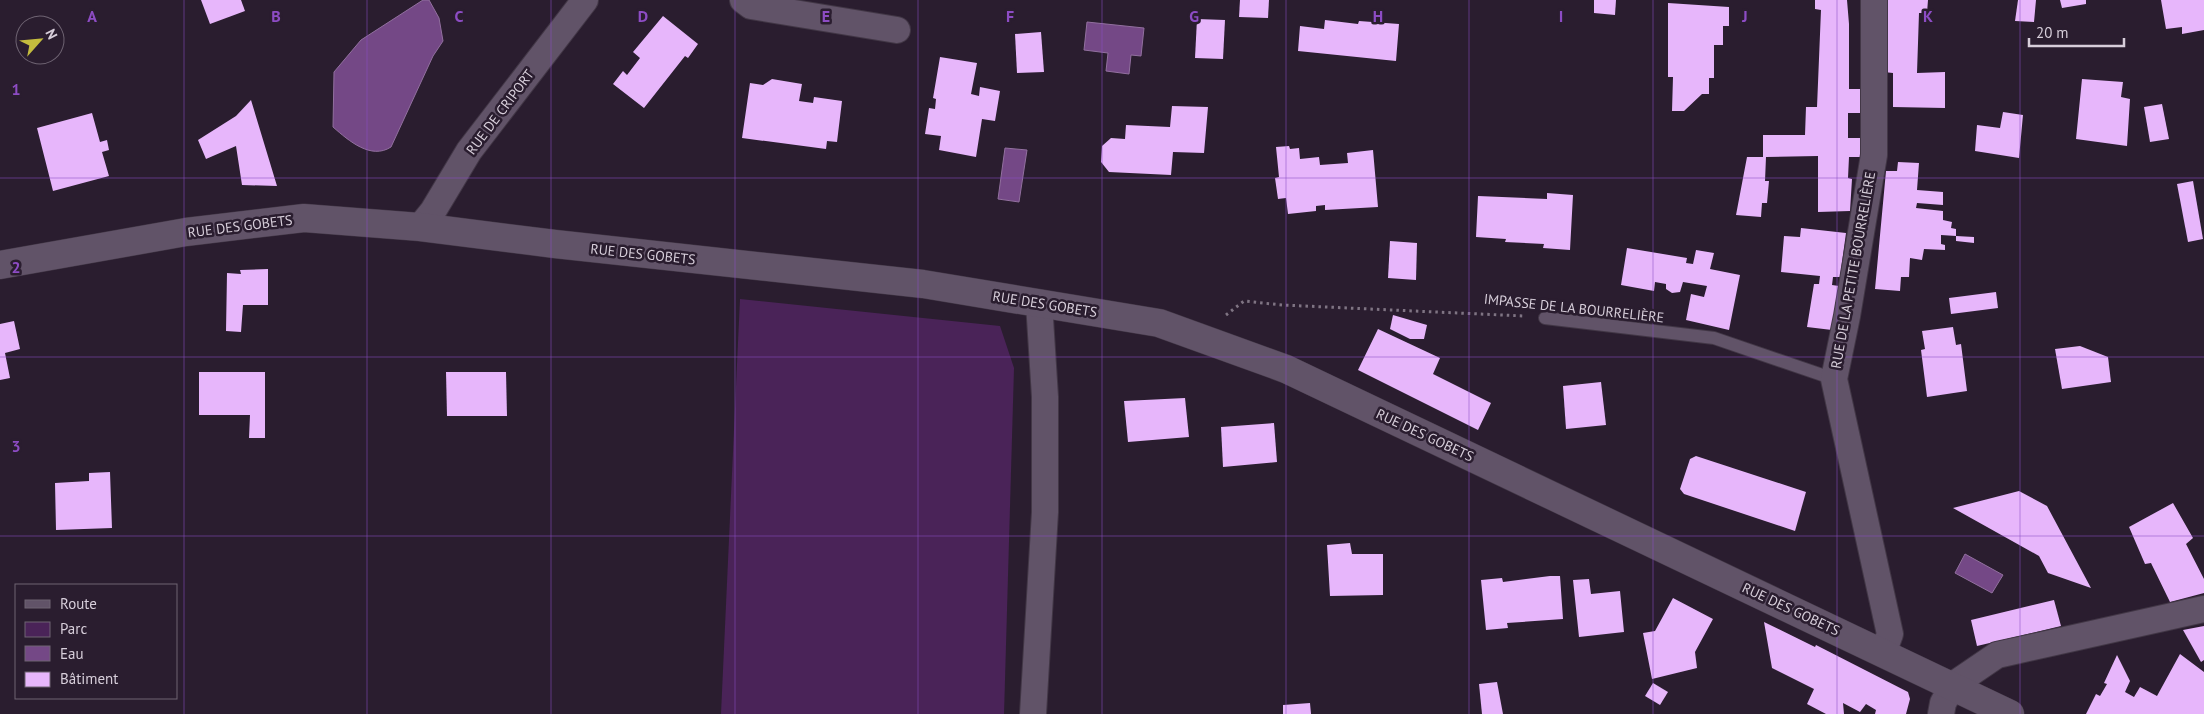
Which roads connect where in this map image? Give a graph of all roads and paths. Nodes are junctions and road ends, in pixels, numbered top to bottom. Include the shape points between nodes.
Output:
1 (585, 0) edge
2 (743, 0) edge
3 (1874, 0) edge
4 (897, 30) dead end
5 (420, 227) junction
6 (0, 265) edge
7 (1039, 303) junction
8 (1545, 318) joint
9 (1198, 337) junction
10 (1834, 379) junction
11 (2204, 609) edge
12 (1883, 653) junction
13 (1953, 686) junction
14 (1033, 714) edge
15 (1941, 714) edge
16 (2010, 714) edge

1 - 5 street, RUE DE CRIPORT via 469,152
2 - 4 street via 751,6
3 - 10 street, RUE DE LA PETITE BOURRELIÈRE via 1874,155
5 - 6 main road, RUE DES GOBETS via 304,218 186,232
5 - 7 main road, RUE DES GOBETS via 923,284
7 - 9 main road, RUE DES GOBETS via 1159,323
7 - 14 street via 1045,397 1045,512
8 - 9 path, IMPASSE DE LA BOURRELIÈRE via 1507,313 1244,301
8 - 10 lane, IMPASSE DE LA BOURRELIÈRE via 1714,338
9 - 12 main road, RUE DES GOBETS via 1286,369
10 - 12 street, RUE DE LA PETITE BOURRELIÈRE via 1890,634
11 - 13 street via 1998,655
12 - 13 main road, RUE DES GOBETS
13 - 15 street
13 - 16 main road, RUE DES GOBETS

